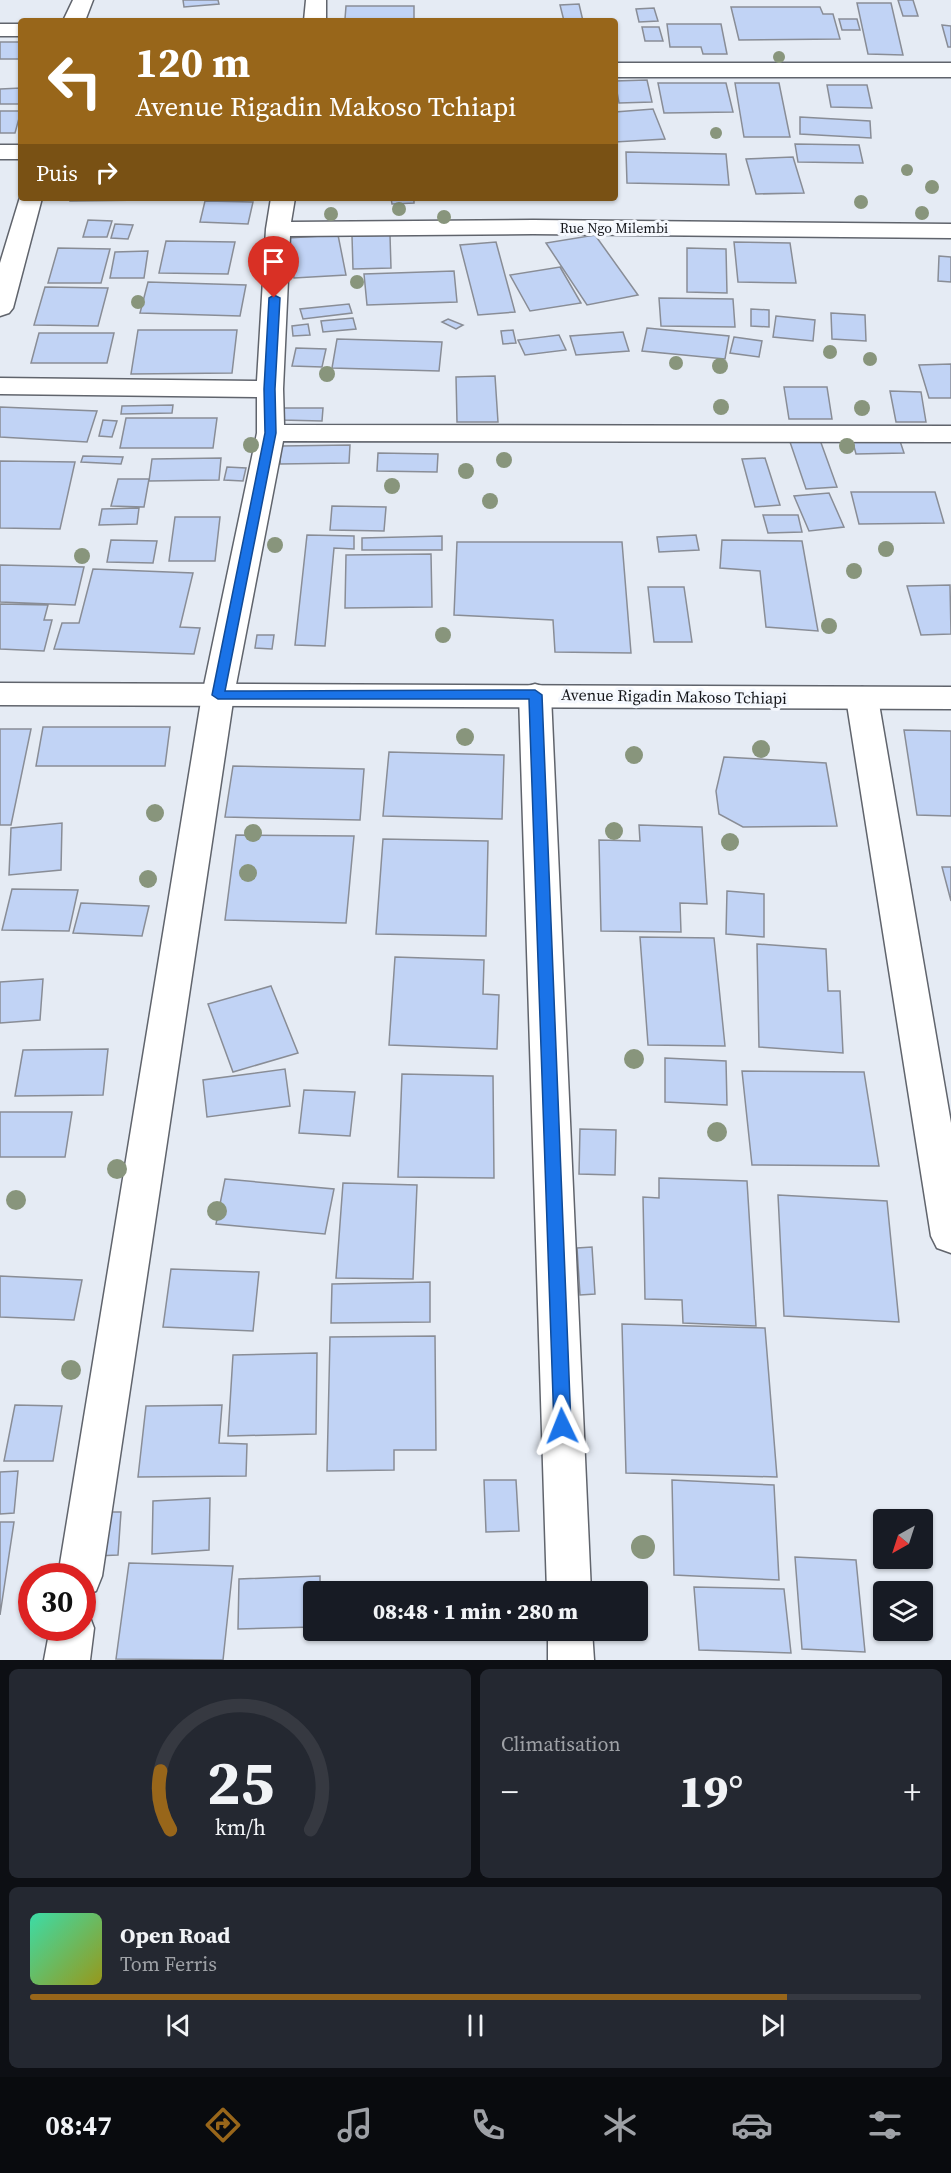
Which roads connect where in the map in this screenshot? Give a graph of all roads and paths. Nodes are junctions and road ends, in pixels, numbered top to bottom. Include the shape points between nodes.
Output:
1 (83, 0) edge
2 (316, 0) edge
3 (75, 18) edge
4 (315, 18) edge
5 (0, 30) edge
6 (18, 30) edge
7 (618, 70) edge
8 (951, 70) edge
9 (0, 152) edge
10 (18, 152) edge
11 (29, 201) edge
12 (283, 201) edge
13 (278, 229) junction
14 (951, 231) edge
15 (0, 308) edge
16 (0, 386) edge
17 (270, 389) junction
18 (271, 433) junction
19 (951, 434) edge
20 (0, 694) edge
21 (218, 695) junction
22 (535, 695) junction
23 (862, 698) junction
24 (951, 698) edge
25 (951, 1236) edge
26 (82, 1563) edge
27 (569, 1581) edge
28 (70, 1641) edge
29 (570, 1641) edge
30 (67, 1660) edge
31 (571, 1660) edge

1 - 3 street
2 - 4 street
5 - 6 street
7 - 8 street
9 - 10 street
11 - 15 street
12 - 13 street
13 - 14 street, Rue Ngo Milembi
13 - 17 street
16 - 17 street
17 - 18 street
18 - 19 street
18 - 21 street
20 - 21 street, Avenue Rigadin Makoso Tchiapi
21 - 22 street, Avenue Rigadin Makoso Tchiapi
21 - 26 street
22 - 23 street, Avenue Rigadin Makoso Tchiapi
22 - 27 street
23 - 24 street, Avenue Rigadin Makoso Tchiapi
23 - 25 street
28 - 30 street
29 - 31 street

